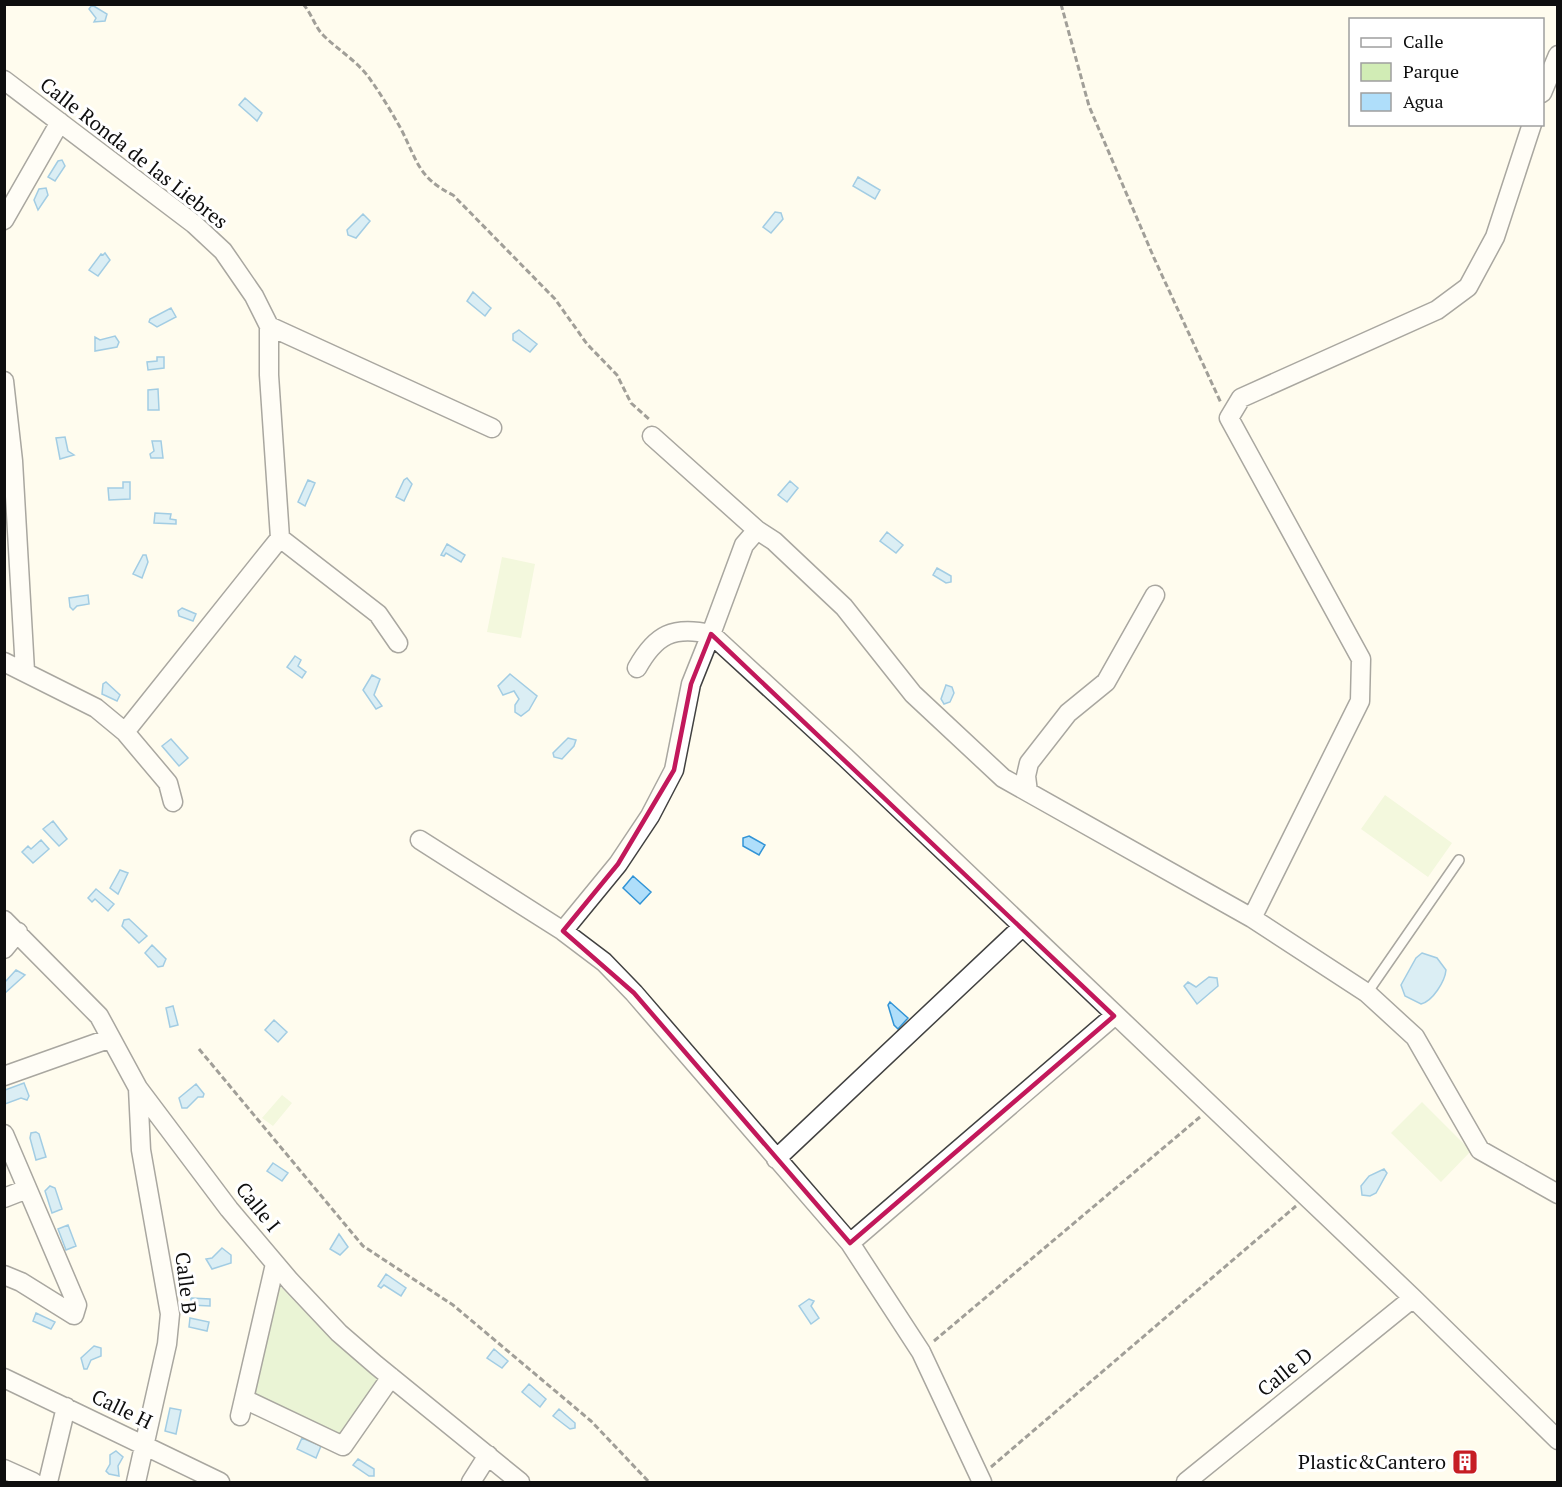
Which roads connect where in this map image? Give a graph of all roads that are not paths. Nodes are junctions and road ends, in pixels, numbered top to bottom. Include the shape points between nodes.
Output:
1 (1557, 55) edge
2 (4, 80) edge
3 (1544, 88) edge
4 (60, 122) junction
5 (1531, 126) edge
6 (4, 220) edge
7 (268, 326) junction
8 (4, 381) edge
9 (492, 428) dead end
10 (652, 436) road end
11 (757, 530) junction
12 (280, 538) junction
13 (1155, 595) dead end
14 (711, 634) junction
15 (398, 643) dead end
16 (4, 662) edge
17 (637, 668) dead end
18 (25, 671) junction
19 (125, 732) junction
20 (1028, 792) junction
21 (173, 802) dead end
22 (420, 840) dead end
23 (1459, 860) dead end
24 (1252, 918) junction
25 (11, 926) edge
26 (1022, 927) junction
27 (563, 931) junction
28 (4, 949) edge
29 (1367, 993) junction
30 (1114, 1016) junction
31 (111, 1038) junction
32 (4, 1076) edge
33 (138, 1088) junction
34 (4, 1134) edge
35 (776, 1159) junction
36 (27, 1189) junction
37 (1557, 1194) edge
38 (4, 1198) edge
39 (850, 1243) junction
40 (275, 1264) junction
41 (4, 1275) edge
42 (1413, 1298) junction
43 (391, 1377) junction
44 (4, 1378) edge
45 (66, 1407) junction
46 (1557, 1440) edge
47 (146, 1445) junction
48 (488, 1455) junction
49 (4, 1468) edge
50 (981, 1479) edge
51 (33, 1482) edge
52 (48, 1482) edge
53 (136, 1482) edge
54 (220, 1482) edge
55 (471, 1482) edge
56 (520, 1482) edge
57 (1186, 1482) edge

1 - 3 street
2 - 4 street, Calle Ronda de las Liebres
4 - 6 street
4 - 7 street, Calle Ronda de las Liebres via 194,224 223,251 254,296
5 - 24 street via 1495,237 1468,288 1437,310 1241,398 1229,418 1361,659 1360,701
7 - 9 street
7 - 12 street, Calle Ronda de las Liebres
8 - 18 street via 13,461
10 - 11 street
11 - 14 street via 744,545
11 - 20 street via 774,541 844,607 913,694 943,725 1003,778
12 - 15 street via 378,614
12 - 19 street
13 - 20 street via 1106,682 1068,713 1029,763
14 - 17 street via 689,629 663,636
14 - 26 street
14 - 27 street via 691,684 674,770 618,864
16 - 18 street
18 - 19 street via 96,708
19 - 21 street via 168,783
20 - 24 street
22 - 27 street
23 - 29 lane
24 - 29 street
25 - 28 street
25 - 31 street, Calle I via 99,1016
26 - 30 street
26 - 35 street
27 - 35 street via 604,962 634,993
29 - 37 street via 1415,1037 1480,1150
30 - 39 street
30 - 42 street
31 - 32 street
31 - 33 street, Calle I
33 - 40 street, Calle I
33 - 47 street, Calle B via 141,1149 170,1314
34 - 36 street
35 - 39 street
36 - 38 street
36 - 41 street via 77,1305 74,1315
39 - 50 street via 921,1352
40 - 43 street, Calle I via 339,1333
40 - 43 street via 242,1407 343,1446
42 - 46 street
42 - 57 street, Calle D
43 - 48 street, Calle I
44 - 45 street, Calle H
45 - 47 street, Calle H
45 - 52 street
47 - 53 street, Calle B
47 - 54 street, Calle H
48 - 55 street
48 - 56 street, Calle I
49 - 51 street

